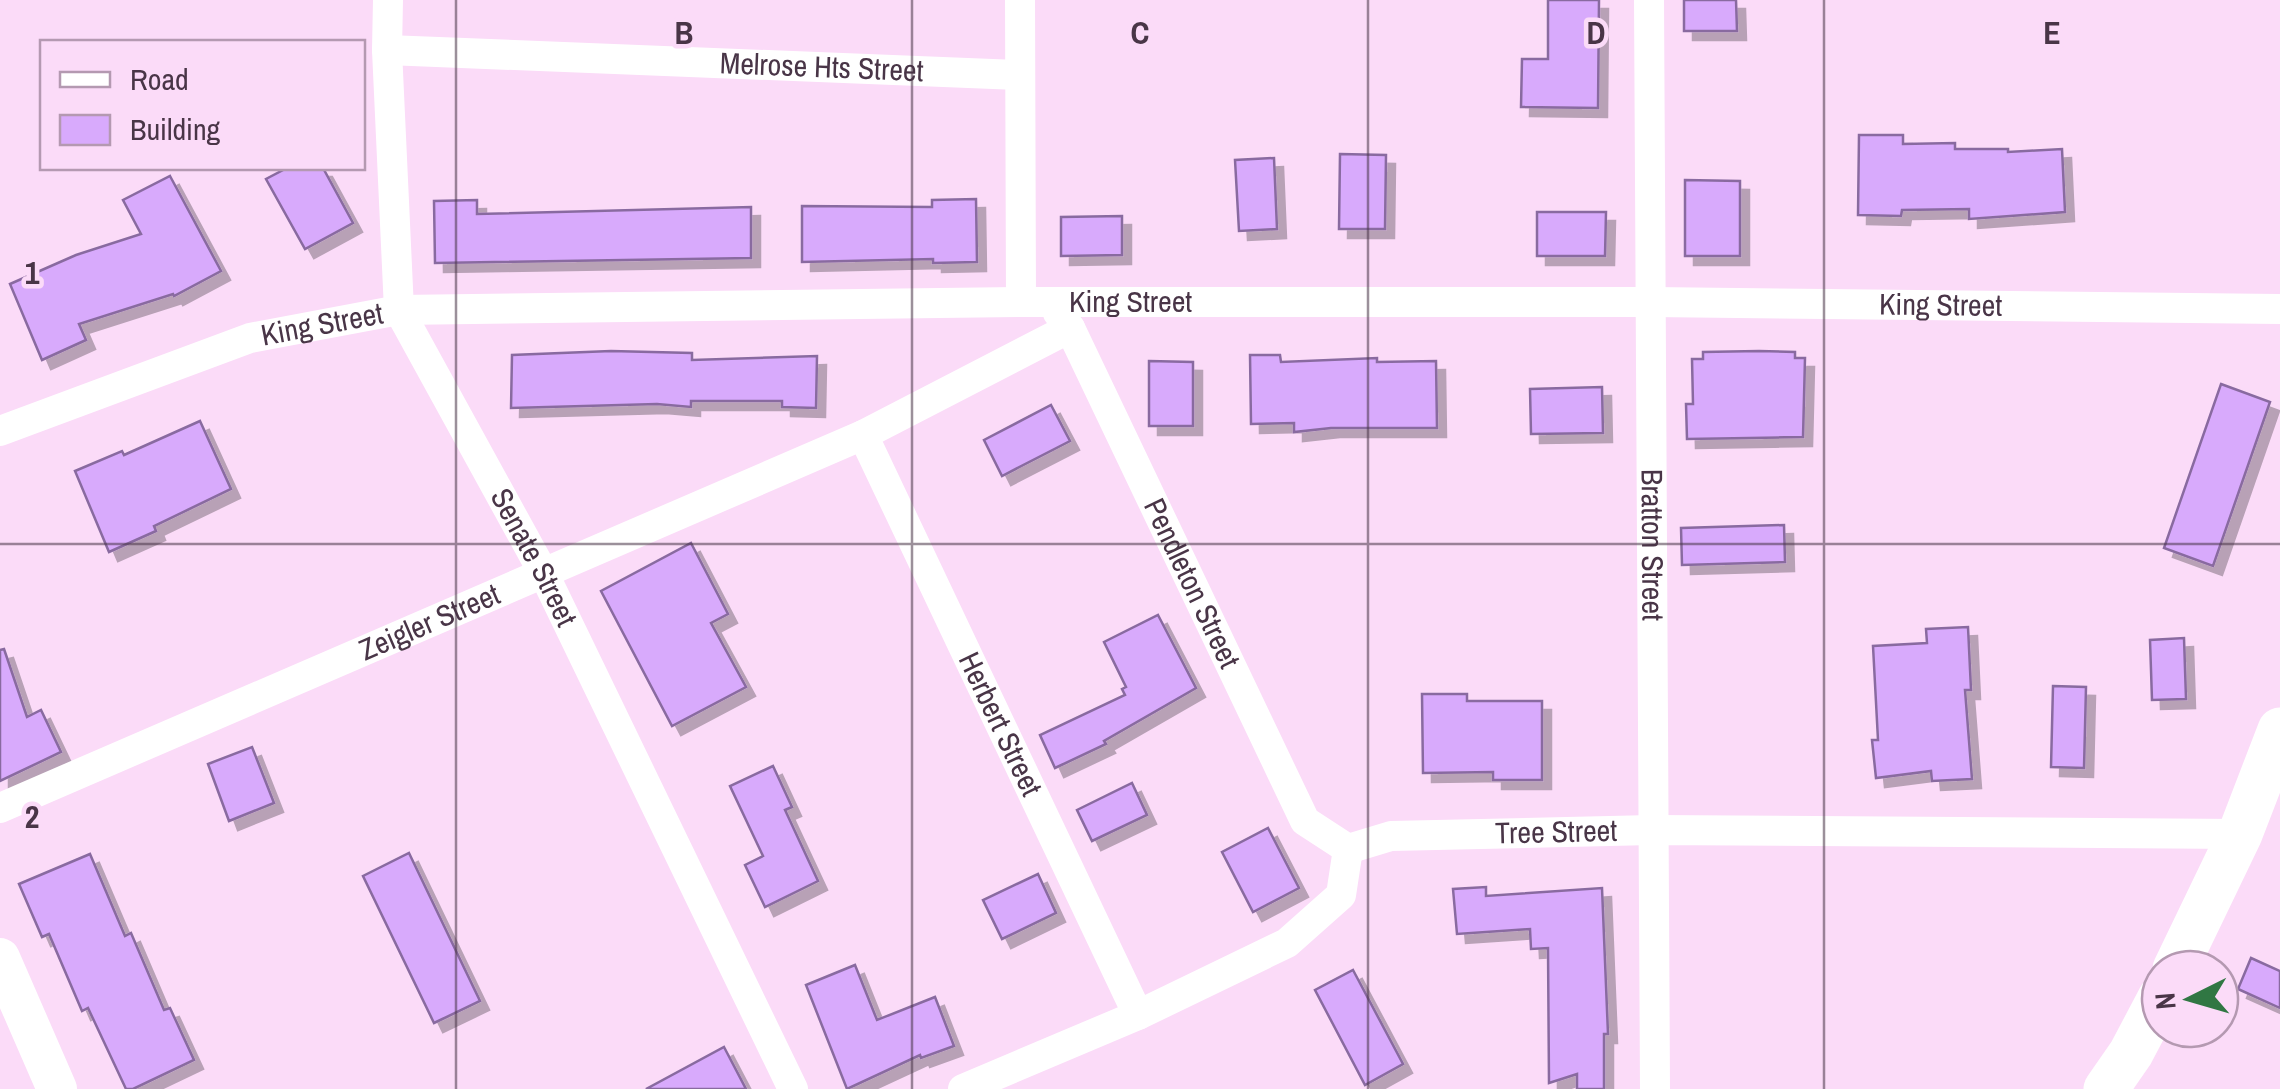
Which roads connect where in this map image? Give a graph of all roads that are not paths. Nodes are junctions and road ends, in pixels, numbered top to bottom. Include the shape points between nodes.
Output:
1 (388, 0) edge
2 (1020, 0) edge
3 (1648, 0) edge
4 (387, 50) junction
5 (1018, 75) junction
6 (1036, 302) junction
7 (1652, 302) junction
8 (2280, 309) edge
9 (399, 310) junction
10 (1070, 328) junction
11 (0, 431) edge
12 (863, 435) junction
13 (544, 574) junction
14 (2280, 730) edge
15 (2271, 783) edge
16 (0, 808) edge
17 (1652, 830) junction
18 (2240, 834) junction
19 (1348, 849) junction
20 (2185, 949) edge
21 (0, 958) edge
22 (1138, 1014) junction
23 (2140, 1036) edge
24 (58, 1086) edge
25 (793, 1089) edge
26 (963, 1089) edge
27 (1656, 1089) edge
28 (2106, 1089) edge

1 - 4 street, Senate Street
2 - 5 street
3 - 7 street, Bratton Street
4 - 5 street, Melrose Hts Street
4 - 9 street, Senate Street
5 - 6 street
6 - 7 street, King Street
6 - 9 street, King Street
6 - 10 street, Pendleton Street
7 - 8 street, King Street
7 - 17 street, Bratton Street
9 - 11 street, King Street via 250,338
9 - 13 street, Senate Street
10 - 12 street, Zeigler Street
10 - 19 street, Pendleton Street via 1305,821
12 - 13 street, Zeigler Street
12 - 22 street, Herbert Street
13 - 16 street, Zeigler Street
13 - 25 street, Senate Street
14 - 15 main road
15 - 18 main road
17 - 18 street, Tree Street
17 - 19 street, Tree Street via 1391,836
17 - 27 street, Bratton Street
18 - 20 main road
19 - 22 street via 1342,895 1287,943
21 - 24 main road
22 - 26 street
23 - 28 main road

